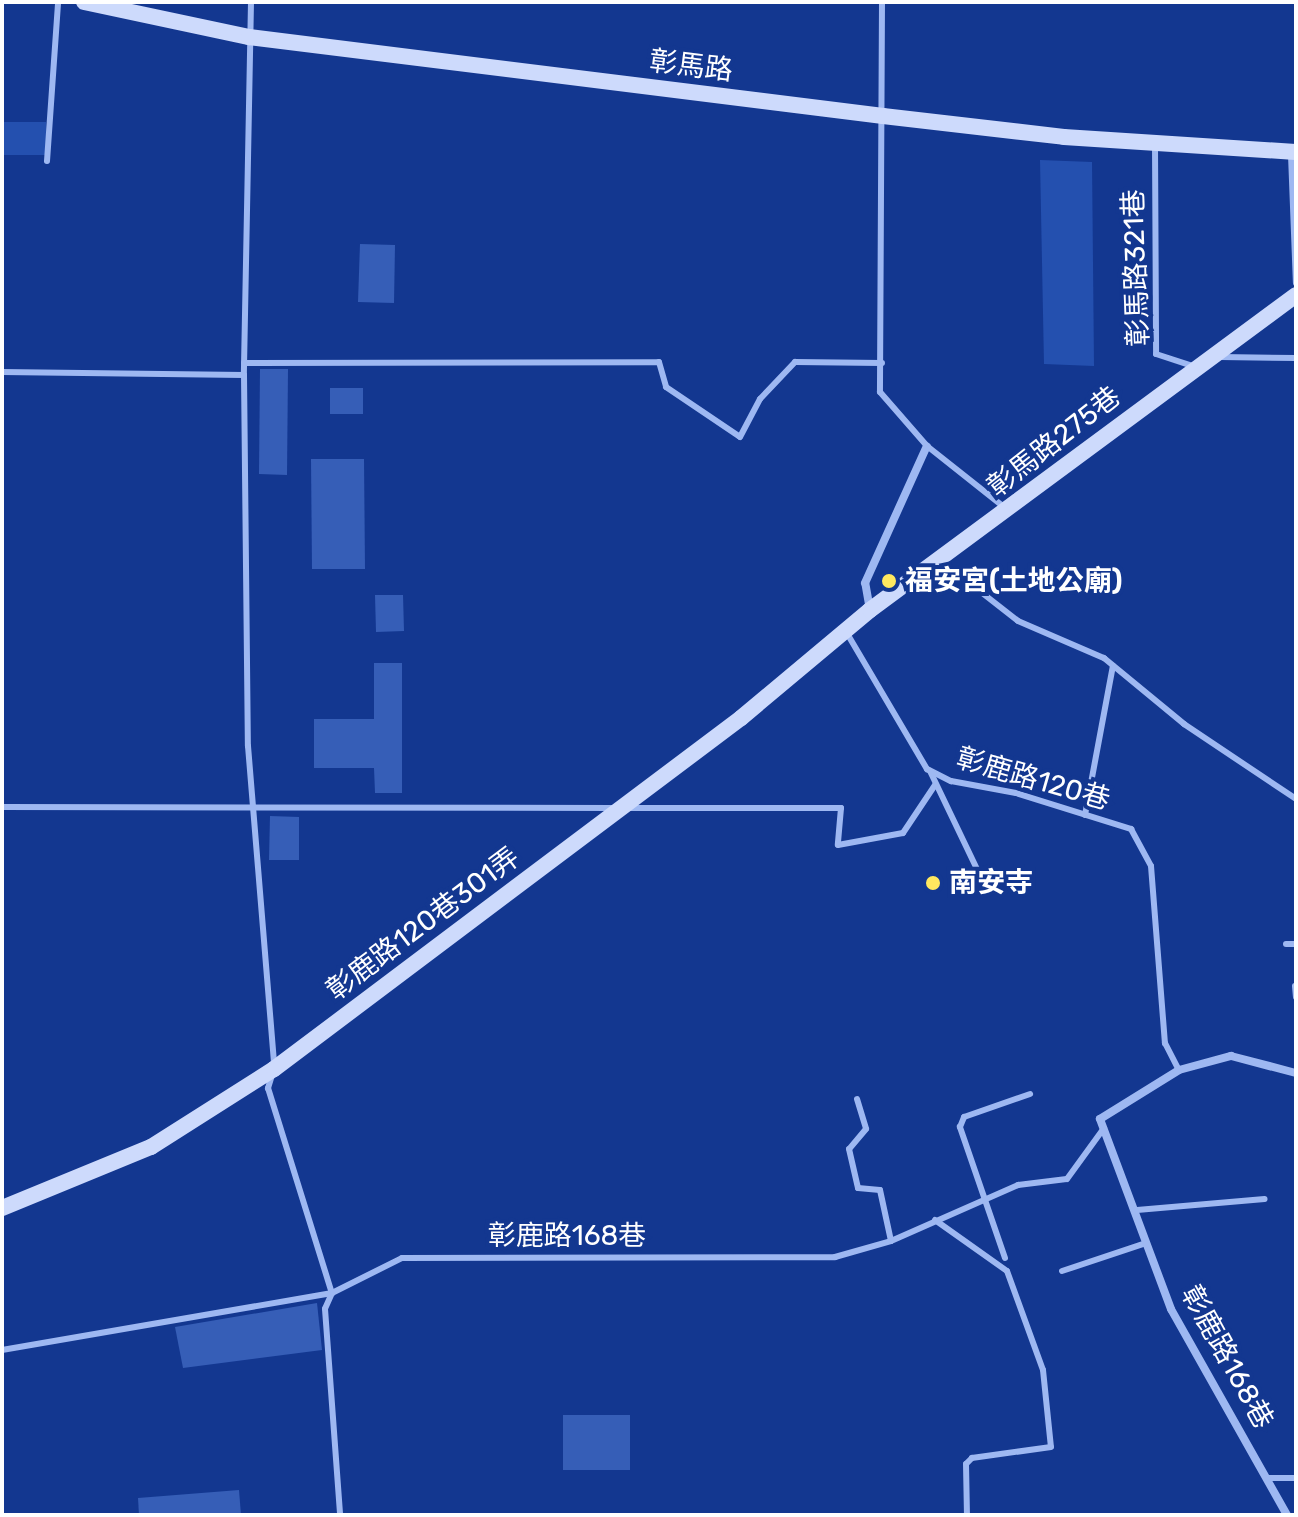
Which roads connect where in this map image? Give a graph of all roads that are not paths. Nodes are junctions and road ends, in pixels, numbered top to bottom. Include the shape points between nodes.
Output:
1 (58, 2) edge
2 (84, 2) edge
3 (251, 2) edge
4 (882, 2) edge
5 (249, 37) junction
6 (883, 116) junction
7 (1155, 142) junction
8 (1293, 152) edge
9 (47, 161) dead end
10 (1296, 283) edge
11 (1296, 295) edge
12 (1211, 357) junction
13 (1296, 358) edge
14 (244, 363) junction
15 (882, 363) junction
16 (1195, 367) junction
17 (2, 372) edge
18 (244, 375) junction
19 (927, 446) junction
20 (1009, 511) junction
21 (940, 560) junction
22 (870, 610) junction
23 (848, 635) junction
24 (1113, 666) junction
25 (930, 771) junction
26 (935, 785) junction
27 (1296, 799) edge
28 (2, 807) edge
29 (619, 808) junction
30 (250, 811) junction
31 (1085, 815) junction
32 (986, 888) dead end
33 (1286, 944) dead end
34 (1296, 944) edge
35 (1295, 986) edge
36 (1296, 997) edge
37 (274, 1069) junction
38 (1179, 1070) junction
39 (1296, 1073) edge
40 (1030, 1094) dead end
41 (857, 1099) dead end
42 (1102, 1123) junction
43 (984, 1198) junction
44 (1265, 1199) dead end
45 (2, 1208) edge
46 (1137, 1210) junction
47 (935, 1220) junction
48 (891, 1241) junction
49 (1146, 1243) junction
50 (1005, 1258) dead end
51 (1062, 1271) dead end
52 (332, 1293) junction
53 (2, 1350) edge
54 (1269, 1478) junction
55 (1296, 1478) edge
56 (340, 1515) edge
57 (967, 1515) edge
58 (1287, 1515) edge

1 - 9 lane
2 - 5 street, 彰馬路
3 - 5 lane
4 - 6 lane
5 - 6 street, 彰馬路
5 - 14 lane
6 - 7 street, 彰馬路
6 - 15 lane
7 - 8 street, 彰馬路
7 - 16 lane, 彰馬路321巷 via 1156,354
8 - 10 lane
11 - 12 street, 彰馬路275巷
12 - 13 lane
12 - 16 street, 彰馬路275巷
14 - 15 lane via 659,362 666,387 740,437 760,399 795,362
14 - 18 lane
15 - 19 lane via 880,392
16 - 20 street, 彰馬路275巷
17 - 18 lane
18 - 30 lane
19 - 20 lane
19 - 22 street via 865,583
20 - 21 street, 彰馬路275巷
21 - 22 street, 彰馬路275巷
21 - 24 lane via 1018,621
22 - 23 street, 彰馬路275巷
23 - 25 lane, 彰鹿路120巷 via 876,690
23 - 29 street, 彰鹿路120巷301弄
24 - 27 lane via 1184,724
24 - 31 lane
25 - 26 lane
25 - 31 lane, 彰鹿路120巷
26 - 29 lane via 903,833 838,845 841,808
26 - 32 lane
28 - 30 lane
29 - 30 lane
29 - 37 street, 彰鹿路120巷301弄
30 - 37 lane
31 - 38 lane, 彰鹿路120巷 via 1131,829 1145,848 1165,1043
33 - 34 lane
35 - 36 lane
37 - 45 street, 彰鹿路120巷301弄 via 151,1147
37 - 52 lane via 268,1088
38 - 39 street via 1231,1056
38 - 42 street
40 - 43 lane via 961,1121
41 - 48 lane via 866,1129 849,1149 858,1188 880,1190
42 - 43 lane, 彰鹿路168巷 via 1067,1179 1018,1185
42 - 46 street, 彰鹿路168巷
43 - 47 lane, 彰鹿路168巷
43 - 50 lane
44 - 46 lane
46 - 49 street, 彰鹿路168巷
47 - 48 lane, 彰鹿路168巷
47 - 57 lane via 1007,1271 1043,1370 1051,1447 972,1458 966,1464
48 - 52 lane, 彰鹿路168巷 via 835,1257 402,1258
49 - 51 lane
49 - 54 street, 彰鹿路168巷 via 1171,1309
52 - 53 lane, 彰鹿路168巷
52 - 56 lane via 325,1309
54 - 55 lane
54 - 58 street, 彰鹿路168巷

